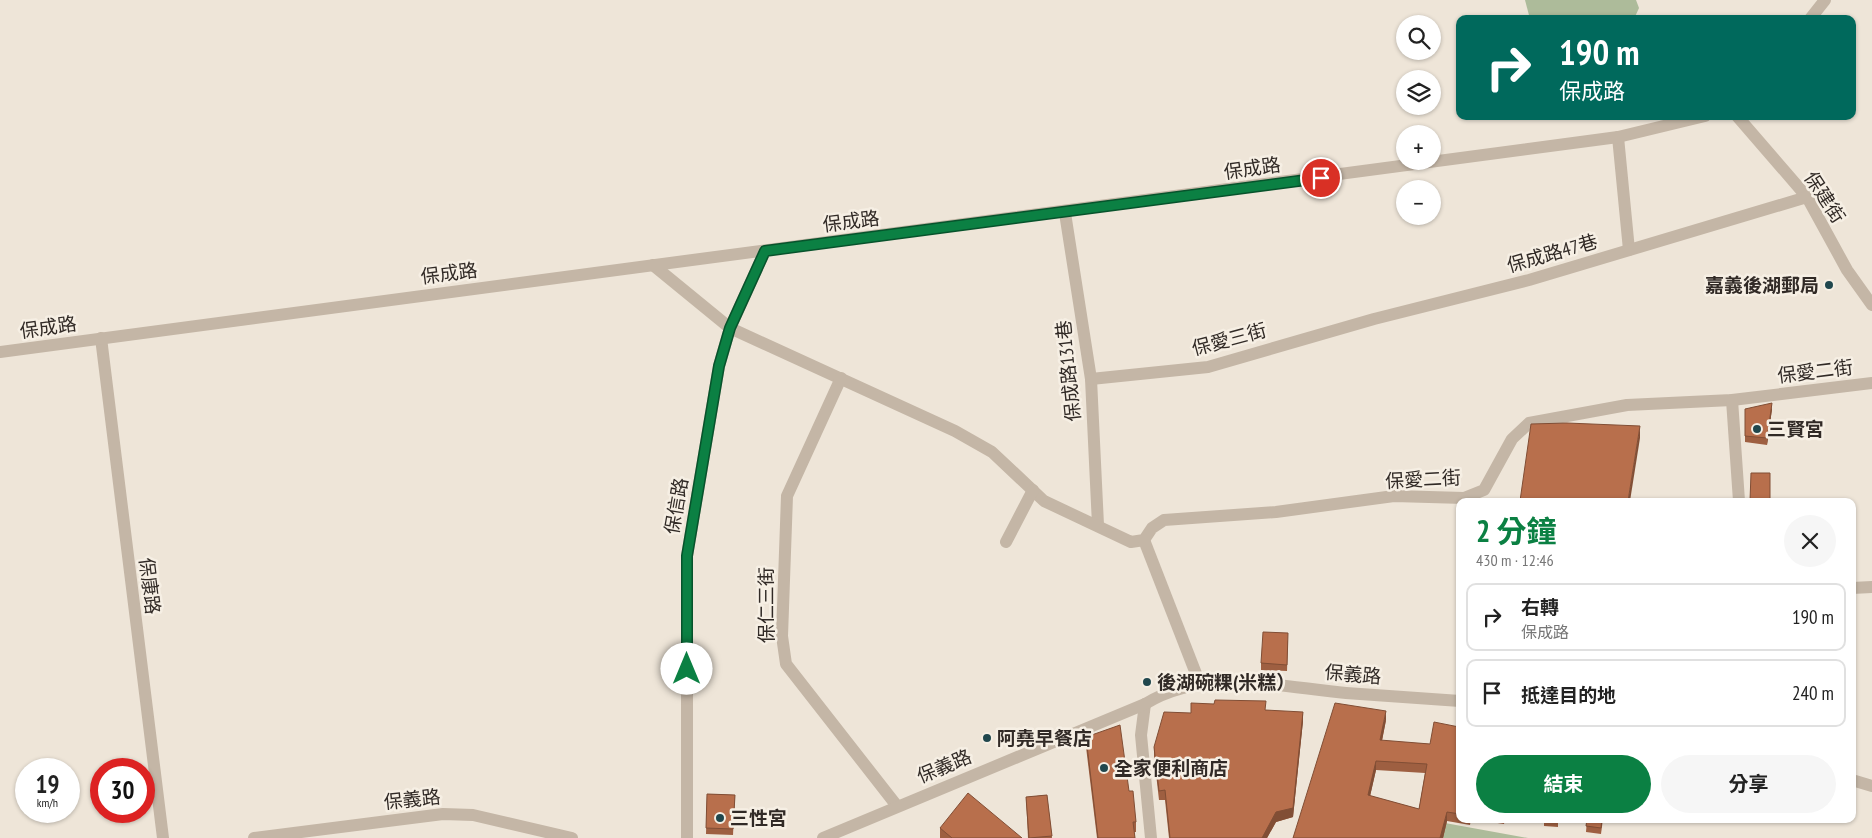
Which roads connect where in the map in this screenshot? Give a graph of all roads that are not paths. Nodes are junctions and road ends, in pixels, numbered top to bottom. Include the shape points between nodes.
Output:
1 (1825, 0) edge
2 (1813, 15) edge
3 (1688, 120) edge
4 (1740, 120) edge
5 (1618, 137) junction
6 (1807, 197) junction
7 (1065, 213) junction
8 (1629, 250) junction
9 (765, 251) junction
10 (653, 265) junction
11 (1872, 305) edge
12 (1374, 319) joint
13 (730, 328) junction
14 (101, 338) junction
15 (0, 352) edge
16 (841, 378) junction
17 (1091, 378) junction
18 (1872, 383) edge
19 (1732, 400) junction
20 (1033, 490) junction
21 (1739, 498) edge
22 (1098, 525) junction
23 (1144, 540) junction
24 (1006, 542) dead end
25 (1872, 587) edge
26 (1856, 588) edge
27 (1200, 684) junction
28 (1456, 701) edge
29 (1145, 704) junction
30 (1856, 781) edge
31 (1872, 786) edge
32 (898, 806) junction
33 (163, 838) edge
34 (254, 838) edge
35 (572, 838) edge
36 (687, 838) edge
37 (823, 838) edge
38 (1151, 838) edge

1 - 2 street
3 - 5 street, 保成路
4 - 6 street, 保建街
5 - 7 street, 保成路
5 - 8 street
6 - 8 street, 保成路47巷
6 - 11 street, 保建街 via 1847,270
7 - 9 street, 保成路
7 - 17 street, 保成路131巷
8 - 12 street, 保成路47巷 via 1529,280
9 - 10 street, 保成路
9 - 13 street, 保信路
10 - 13 street
10 - 14 street, 保成路
12 - 17 street, 保愛三街 via 1208,367
13 - 16 street
13 - 36 street, 保信路 via 719,366 687,556
14 - 15 street, 保成路
14 - 33 street, 保康路
16 - 20 street via 955,431 992,452
16 - 32 street, 保仁三街 via 787,496 782,636 786,664
17 - 22 street, 保成路131巷
18 - 19 street, 保愛二街
19 - 21 street
19 - 23 street, 保愛二街 via 1627,405 1529,423 1512,439 1484,490 1464,498 1394,496 1276,512 1164,520 1152,528
20 - 22 street via 1044,501
20 - 24 street
22 - 23 street via 1131,542
23 - 27 street
25 - 26 street
27 - 28 street, 保義路 via 1238,682
27 - 29 street, 保義路 via 1159,696
29 - 32 street, 保義路
29 - 38 street via 1141,735
30 - 31 street
32 - 37 street, 保義路
34 - 35 street, 保義路 via 443,814 473,815

